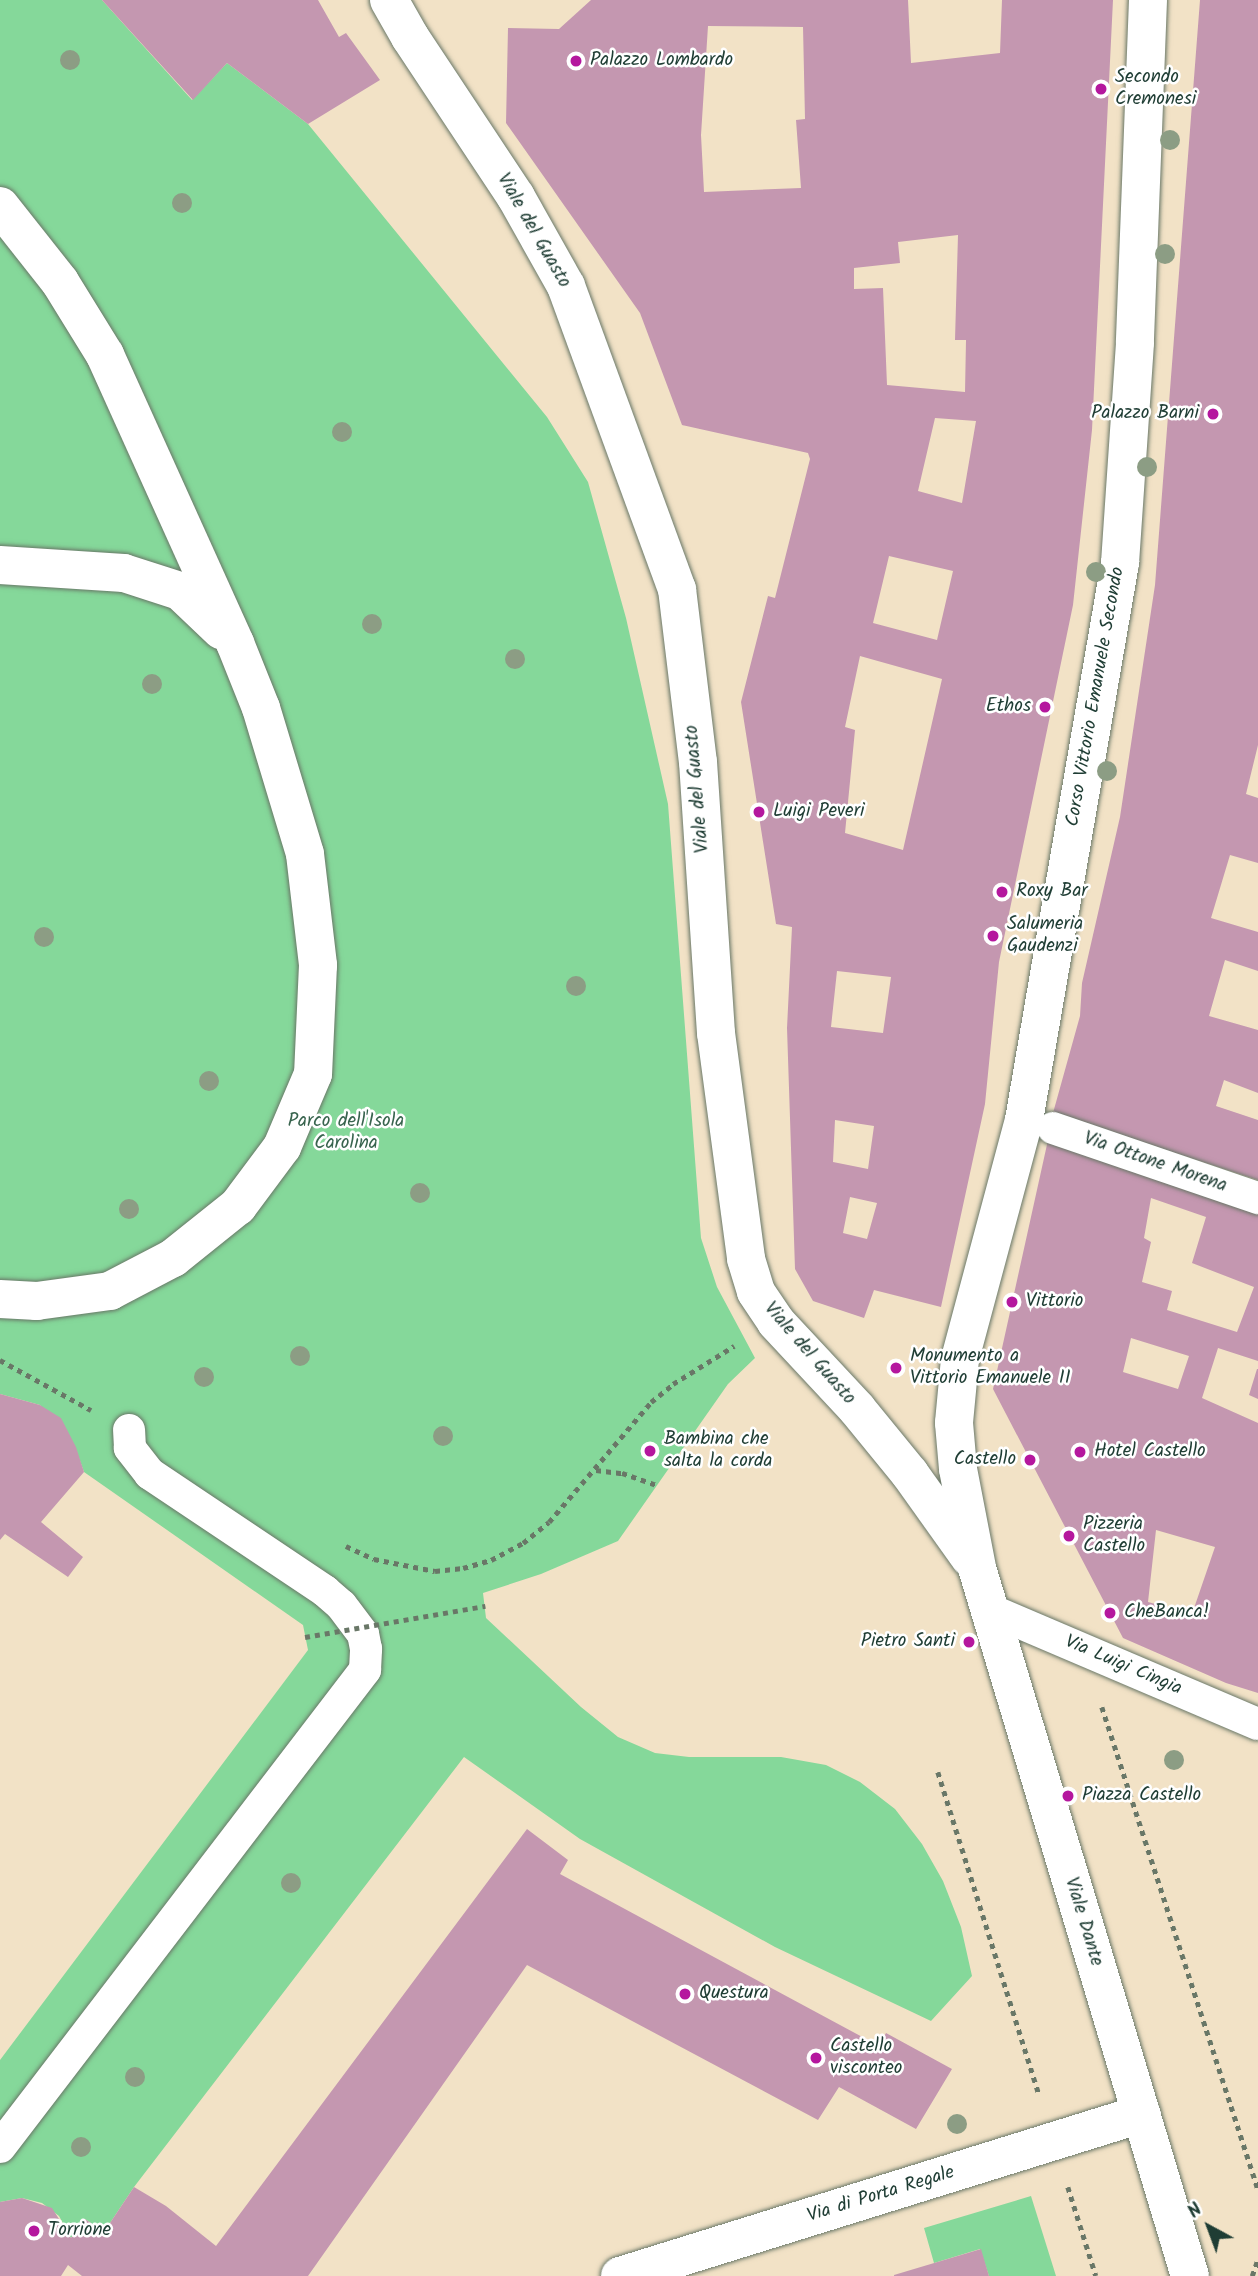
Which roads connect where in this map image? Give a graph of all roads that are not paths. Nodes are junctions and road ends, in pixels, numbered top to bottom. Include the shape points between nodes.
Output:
1 (390, 0) edge
2 (1148, 0) edge
3 (0, 206) edge
4 (0, 565) edge
5 (235, 643) junction
6 (1053, 1128) dead end
7 (1258, 1198) edge
8 (0, 1300) edge
9 (129, 1430) road end
10 (976, 1568) junction
11 (988, 1609) junction
12 (1258, 1724) edge
13 (1141, 2114) junction
14 (0, 2147) edge
15 (620, 2276) edge
16 (1190, 2276) edge

1 - 10 street, Viale del Guasto via 516,197 566,286 677,589 698,762 716,1033 743,1232 756,1292 776,1322 910,1474
2 - 10 street, Corso Vittorio Emanuele Secondo via 1135,343 1120,563 1024,1120 957,1381 958,1469
3 - 5 street via 60,282 105,355
4 - 5 street via 124,573 180,591
5 - 8 street via 261,708 305,854 318,965 313,1074 282,1147 239,1206 173,1258 110,1291 37,1301
6 - 7 lane, Via Ottone Morena
9 - 14 lane via 130,1448 150,1475 341,1605 363,1634 365,1670
10 - 11 street, Viale Dante
11 - 12 lane, Via Luigi Cingia
11 - 13 street, Viale Dante
13 - 15 street, Via di Porta Regale
13 - 16 street, Viale Dante

